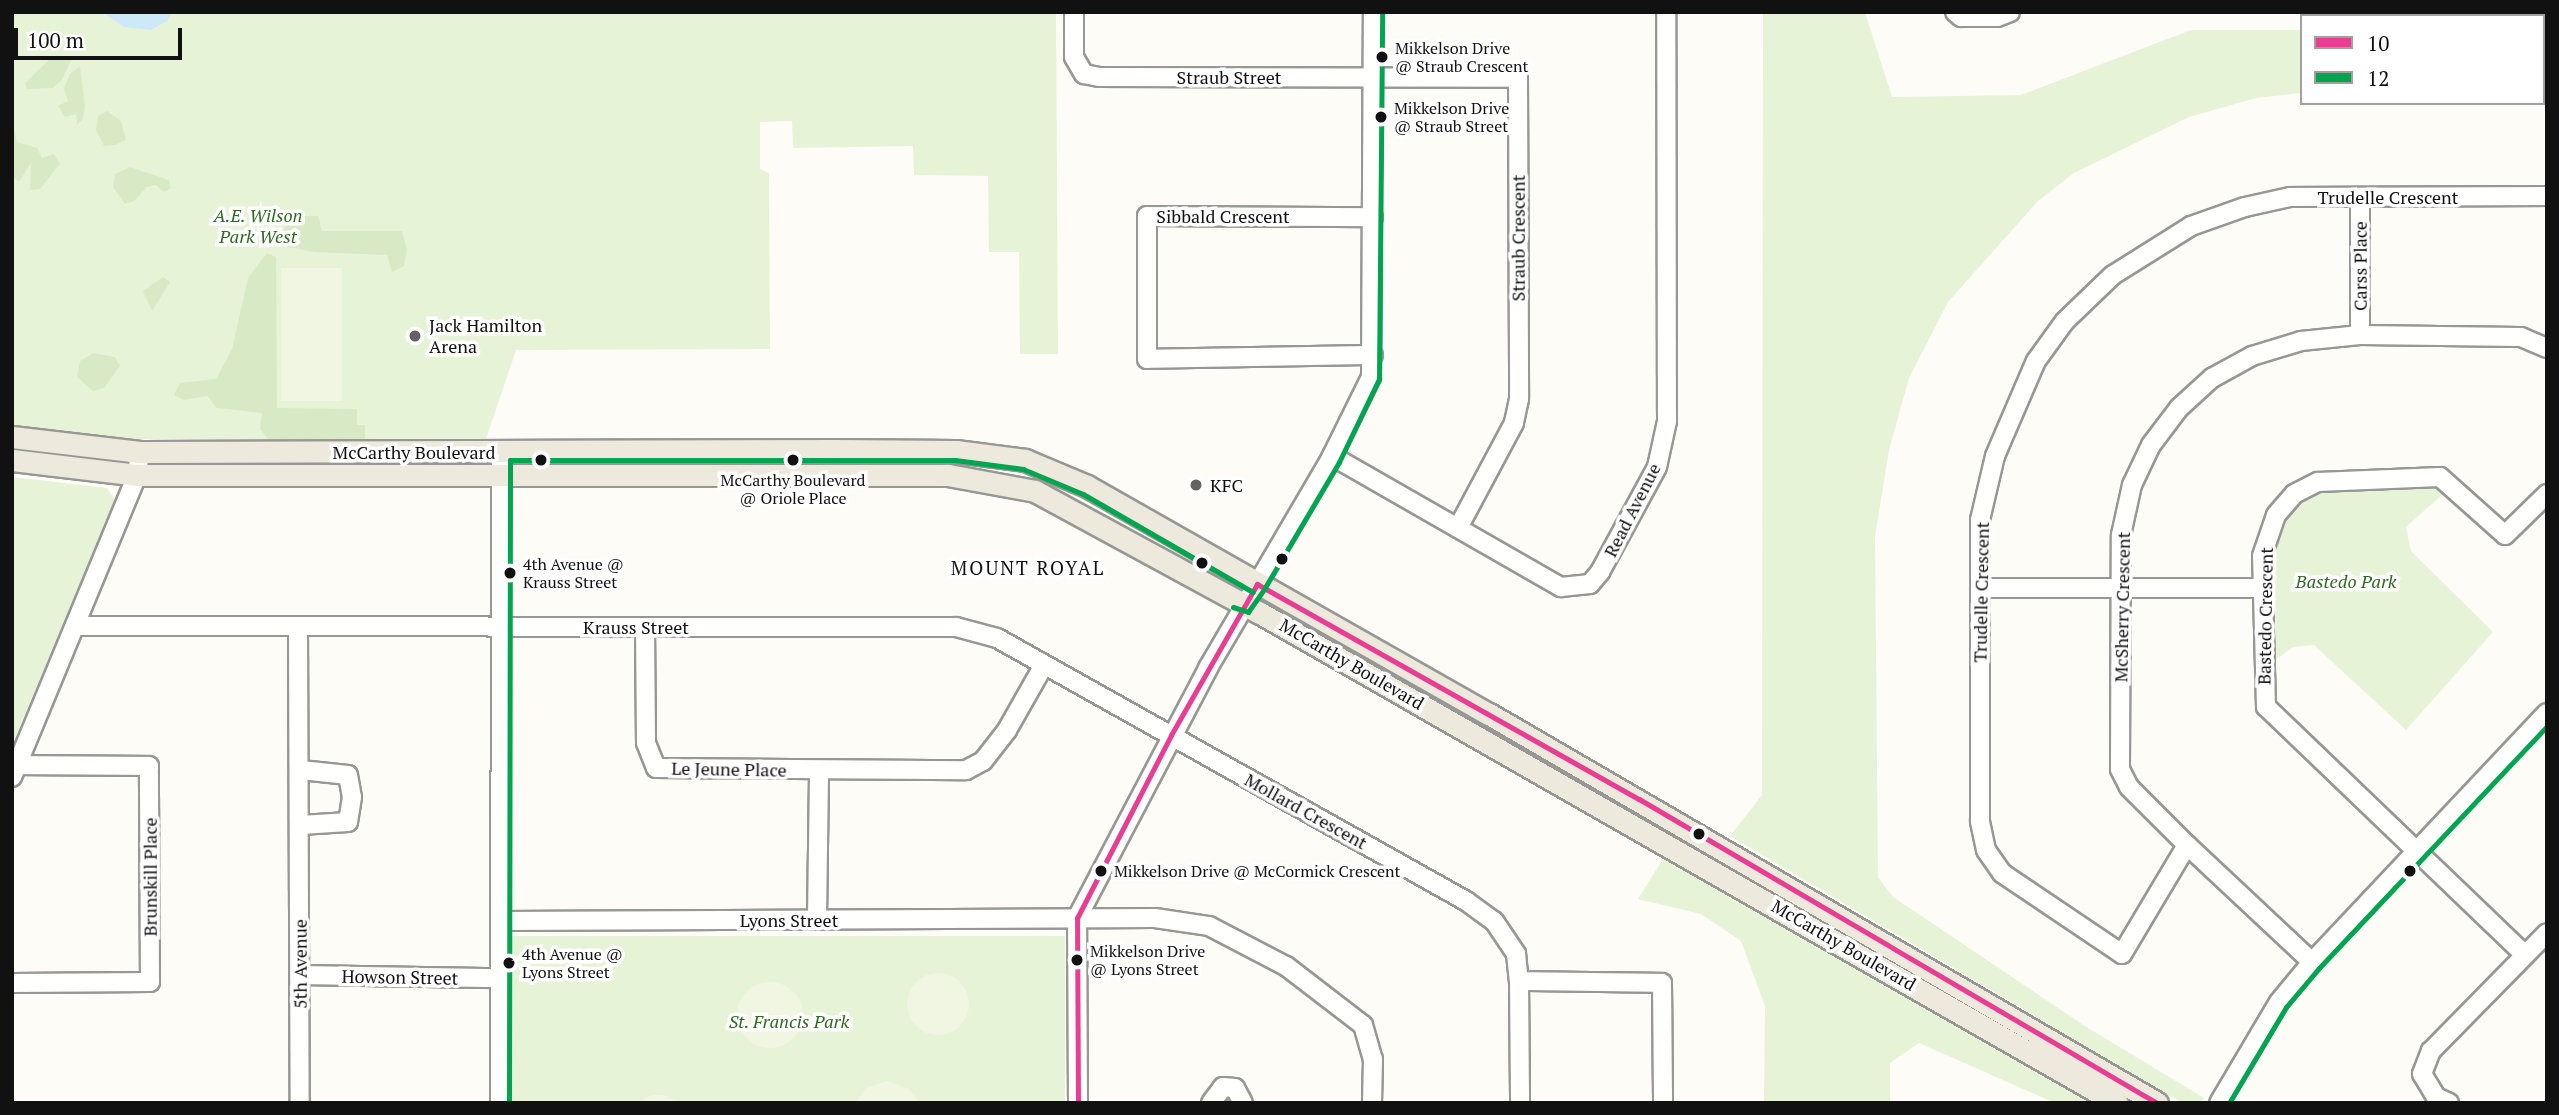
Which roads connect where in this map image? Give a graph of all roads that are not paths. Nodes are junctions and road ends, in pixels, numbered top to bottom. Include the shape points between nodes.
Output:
1 (1074, 12) edge
2 (1373, 12) edge
3 (1666, 12) edge
4 (1955, 12) edge
5 (2010, 12) edge
6 (1374, 77) junction
7 (2360, 197) junction
8 (2547, 197) edge
9 (1373, 217) junction
10 (2360, 335) junction
11 (2547, 348) edge
12 (1373, 355) junction
13 (12, 437) edge
14 (140, 452) junction
15 (501, 452) junction
16 (1332, 456) junction
17 (12, 460) edge
18 (137, 475) junction
19 (501, 475) junction
20 (2547, 494) edge
21 (1458, 528) junction
22 (1257, 584) junction
23 (2262, 588) junction
24 (1980, 589) junction
25 (2120, 589) junction
26 (1244, 604) junction
27 (75, 626) junction
28 (499, 627) junction
29 (645, 627) junction
30 (298, 629) junction
31 (1044, 664) junction
32 (2547, 713) edge
33 (1171, 735) junction
34 (301, 770) junction
35 (15, 771) edge
36 (819, 771) junction
37 (301, 825) junction
38 (2187, 845) junction
39 (2415, 850) junction
40 (1077, 918) junction
41 (817, 919) junction
42 (501, 921) junction
43 (2547, 933) edge
44 (2525, 955) junction
45 (2312, 962) junction
46 (300, 975) junction
47 (500, 978) junction
48 (1519, 981) junction
49 (12, 983) edge
50 (300, 1103) edge
51 (500, 1103) edge
52 (1078, 1103) edge
53 (1211, 1103) edge
54 (1243, 1103) edge
55 (1372, 1103) edge
56 (1520, 1103) edge
57 (1663, 1103) edge
58 (2117, 1103) edge
59 (2157, 1103) edge
60 (2219, 1103) edge
61 (2449, 1103) edge

1 - 6 street, Straub Street via 1074,57 1084,74
2 - 6 street
3 - 21 street, Read Avenue via 1667,421 1657,467 1590,584 1561,587
4 - 5 street via 1997,17
6 - 9 street
6 - 21 street, Straub Crescent via 1518,78 1519,398 1514,423
7 - 8 street, Trudelle Crescent
7 - 10 street, Carss Place
7 - 24 street, Trudelle Crescent via 2290,197 2191,226 2092,293 2036,361 1995,456 1980,520
9 - 12 street
9 - 12 street, Sibbald Crescent via 1147,216 1147,359
10 - 11 street, McSherry Crescent via 2521,337
10 - 25 street, McSherry Crescent via 2301,341 2252,356 2212,379 2179,408 2151,445 2132,485 2121,535
12 - 16 street via 1366,390
13 - 14 main road, McCarthy Boulevard
14 - 15 main road, McCarthy Boulevard
14 - 18 street, Brunskill Place
15 - 19 street
15 - 22 main road, McCarthy Boulevard via 956,452 1025,460 1087,486
16 - 21 street, Read Avenue
16 - 22 street
17 - 18 main road, McCarthy Boulevard
18 - 19 main road, McCarthy Boulevard
18 - 27 street, Brunskill Place
19 - 26 main road, McCarthy Boulevard via 960,477 1035,491
19 - 28 street
20 - 23 street, Bastedo Crescent via 2505,535 2440,477 2318,482 2294,494 2276,515 2262,556
22 - 26 street
22 - 59 main road, McCarthy Boulevard via 1639,799
23 - 25 street
23 - 39 street, Bastedo Crescent via 2266,707
24 - 25 street
24 - 38 street, Trudelle Crescent via 1980,821 1986,850 2002,873 2122,954
25 - 38 street, McSherry Crescent via 2120,769 2129,787
26 - 33 street
26 - 58 main road, McCarthy Boulevard
27 - 30 street, Krauss Street
27 - 35 street, Brunskill Place
28 - 29 street, Krauss Street
28 - 30 street, Krauss Street
28 - 42 street
29 - 31 street, Krauss Street via 956,627 997,638
29 - 36 street, Le Jeune Place via 646,743 656,768
30 - 34 street, 5th Avenue
31 - 33 street, Krauss Street
31 - 36 street, Le Jeune Place via 1007,730 983,761 966,770
32 - 39 street
33 - 40 street
33 - 48 street, Mollard Crescent via 1466,901 1494,921 1516,954
34 - 37 street, 5th Avenue
34 - 37 street via 348,775 352,797 348,822
35 - 49 street, Brunskill Place via 149,766 150,982
36 - 41 street
37 - 46 street, 5th Avenue
38 - 45 street, McSherry Crescent
39 - 44 street, Bastedo Crescent
39 - 45 street
40 - 41 street, Lyons Street
40 - 52 street
40 - 55 street, Lyons Street via 1155,918 1209,926 1286,966 1363,1026 1373,1059
41 - 42 street, Lyons Street
42 - 47 street
43 - 44 street
44 - 61 street via 2431,1051 2423,1074 2436,1097
45 - 60 street via 2279,1002
46 - 47 street, Howson Street
46 - 50 street, 5th Avenue
47 - 51 street
48 - 56 street, Mollard Crescent
48 - 57 street via 1662,983
53 - 54 street via 1223,1087 1235,1088

